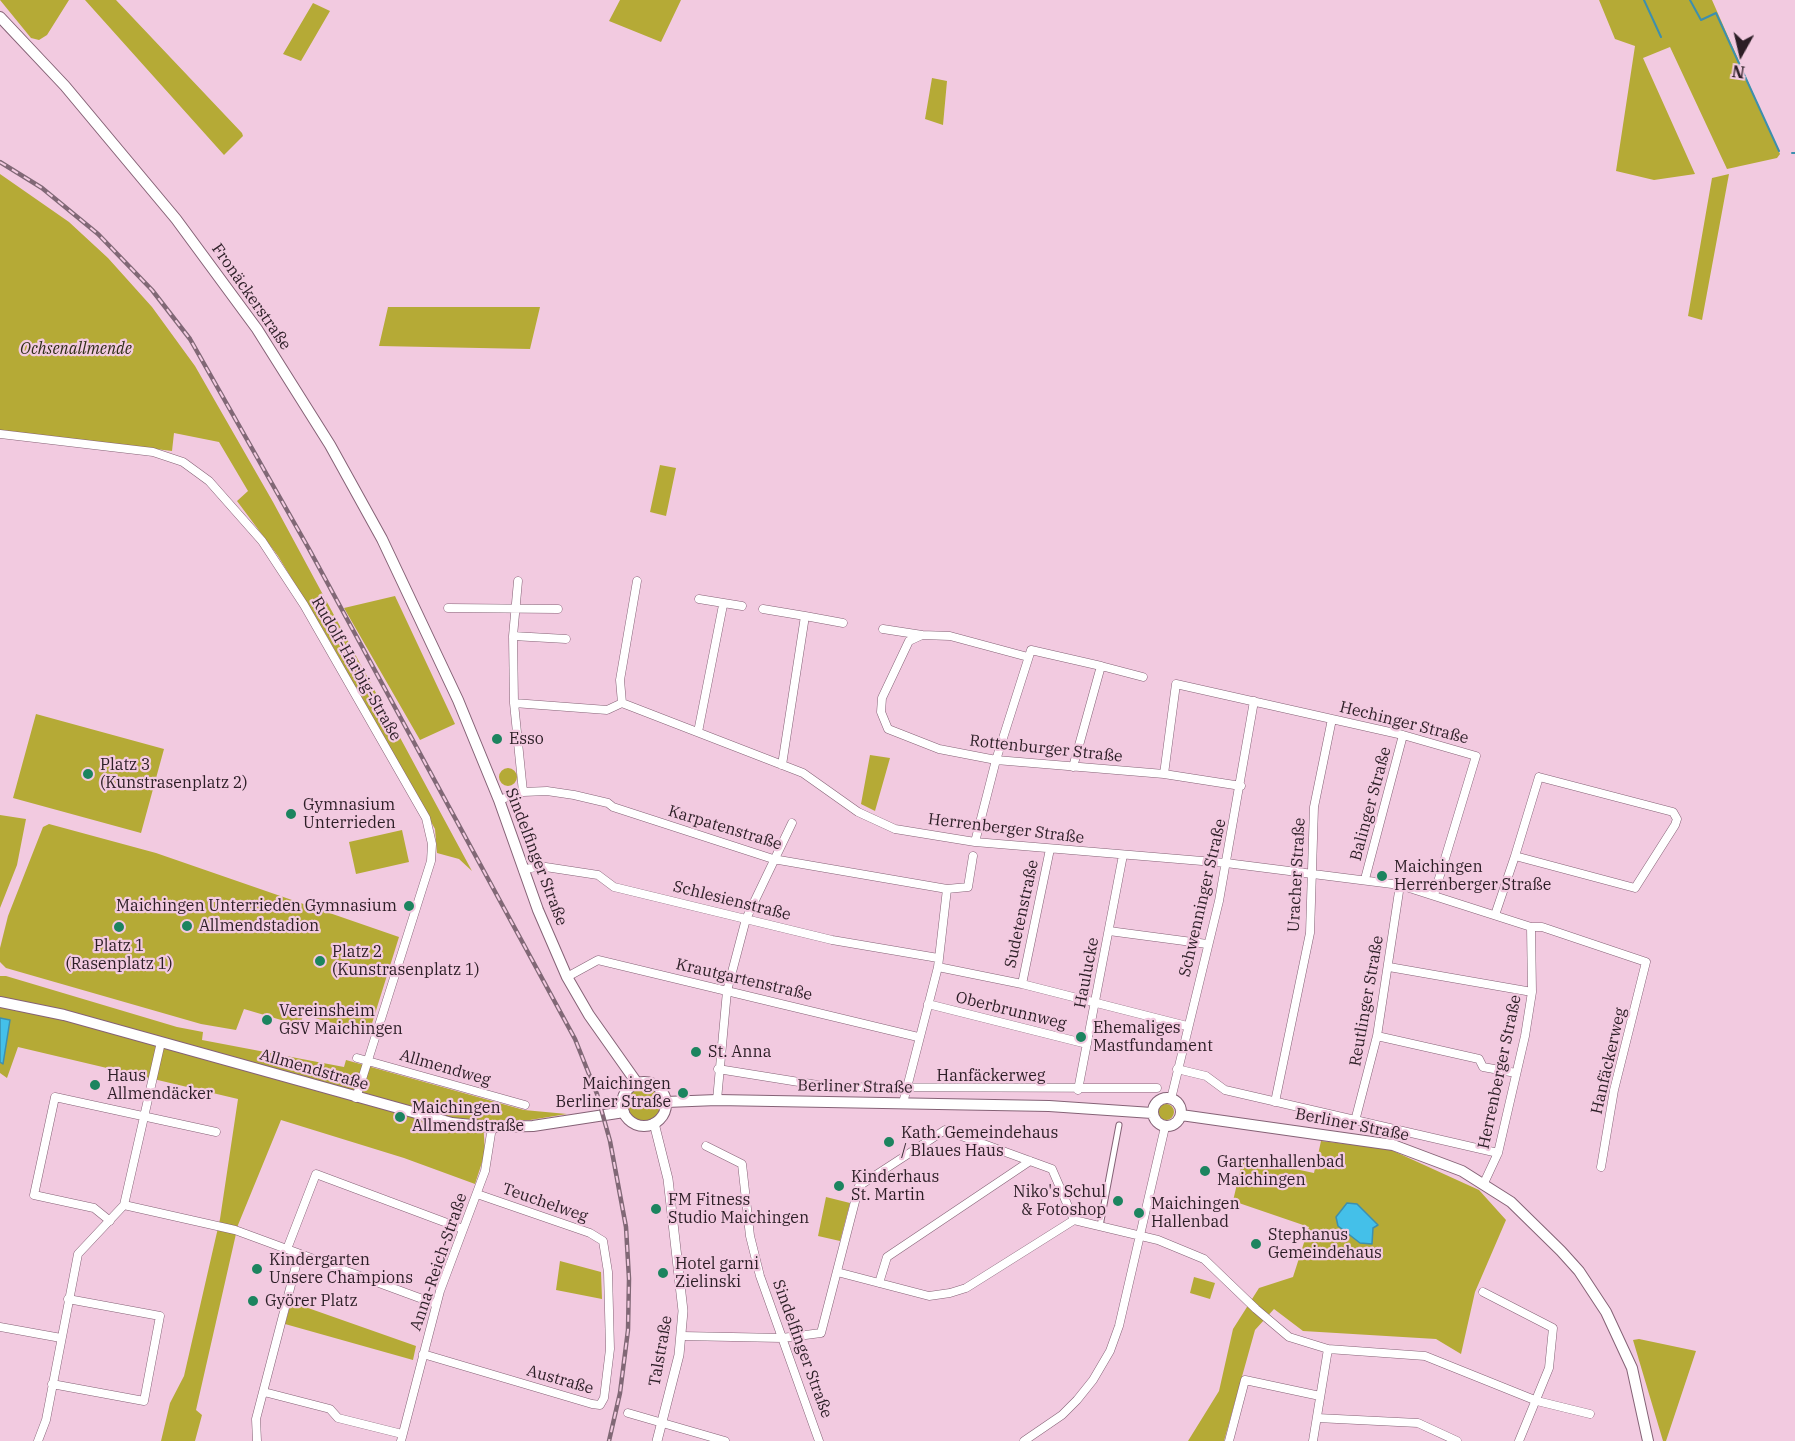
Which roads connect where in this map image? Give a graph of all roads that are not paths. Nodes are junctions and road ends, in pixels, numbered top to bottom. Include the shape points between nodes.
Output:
1 (0, 17) edge
2 (0, 434) edge
3 (518, 580) dead end
4 (637, 581) dead end
5 (699, 599) dead end
6 (723, 605) junction
7 (742, 606) dead end
8 (515, 607) junction
9 (448, 608) dead end
10 (558, 609) dead end
11 (763, 609) dead end
12 (805, 616) junction
13 (843, 623) dead end
14 (883, 629) dead end
15 (426, 631) joint
16 (922, 635) junction
17 (513, 636) junction
18 (566, 639) dead end
19 (1029, 654) junction
20 (1101, 666) junction
21 (1143, 677) dead end
22 (1254, 701) junction
23 (514, 703) junction
24 (622, 703) junction
25 (1332, 719) junction
26 (698, 732) junction
27 (1403, 735) junction
28 (996, 760) junction
29 (782, 765) junction
30 (1073, 767) junction
31 (1164, 774) junction
32 (1241, 786) junction
33 (522, 792) junction
34 (499, 800) junction
35 (792, 823) dead end
36 (975, 842) junction
37 (1050, 849) junction
38 (1123, 855) junction
39 (973, 856) dead end
40 (1515, 856) junction
41 (773, 859) junction
42 (1226, 863) junction
43 (523, 870) junction
44 (1311, 874) junction
45 (1365, 879) junction
46 (1400, 885) junction
47 (947, 889) junction
48 (1434, 895) junction
49 (1495, 915) junction
50 (746, 918) junction
51 (1531, 927) junction
52 (1109, 931) junction
53 (1207, 944) junction
54 (938, 958) junction
55 (1646, 962) joint
56 (938, 967) junction
57 (1389, 967) junction
58 (567, 977) junction
59 (1022, 984) junction
60 (727, 991) junction
61 (1532, 992) junction
62 (0, 1002) edge
63 (1095, 1002) junction
64 (928, 1004) junction
65 (1187, 1026) junction
66 (1377, 1036) junction
67 (918, 1037) junction
68 (161, 1042) junction
69 (1087, 1044) junction
70 (357, 1058) dead end
71 (368, 1060) junction
72 (1177, 1069) junction
73 (718, 1070) junction
74 (1516, 1073) junction
75 (637, 1083) junction
76 (1157, 1088) dead end
77 (905, 1089) junction
78 (1078, 1090) junction
79 (356, 1098) junction
80 (1171, 1099) junction
81 (717, 1100) junction
82 (666, 1102) junction
83 (1275, 1102) junction
84 (903, 1103) junction
85 (525, 1105) dead end
86 (624, 1112) junction
87 (1152, 1113) junction
88 (1181, 1115) junction
89 (144, 1117) junction
90 (1355, 1121) junction
91 (654, 1124) junction
92 (1119, 1125) dead end
93 (492, 1127) junction
94 (1165, 1127) junction
95 (216, 1132) dead end
96 (706, 1146) dead end
97 (1498, 1153) junction
98 (1030, 1161) junction
99 (1601, 1167) dead end
100 (1484, 1183) junction
101 (477, 1194) junction
102 (124, 1206) junction
103 (1074, 1220) junction
104 (110, 1221) junction
105 (1100, 1226) junction
106 (463, 1229) junction
107 (1139, 1236) junction
108 (603, 1241) joint
109 (287, 1249) junction
110 (300, 1254) junction
111 (837, 1272) junction
112 (879, 1282) junction
113 (1483, 1292) dead end
114 (68, 1299) junction
115 (436, 1304) junction
116 (0, 1327) edge
117 (682, 1336) junction
118 (61, 1338) junction
119 (782, 1338) junction
120 (1328, 1349) junction
121 (423, 1354) junction
122 (52, 1384) junction
123 (264, 1392) junction
124 (1320, 1396) junction
125 (1537, 1401) junction
126 (628, 1413) dead end
127 (1590, 1414) dead end
128 (1317, 1418) junction
129 (662, 1423) junction
130 (401, 1438) edge
131 (38, 1441) edge
132 (256, 1441) edge
133 (657, 1441) edge
134 (725, 1441) edge
135 (819, 1441) edge
136 (1024, 1441) edge
137 (1229, 1441) edge
138 (1313, 1441) edge
139 (1457, 1441) edge
140 (1519, 1441) edge
141 (1648, 1441) edge

1 - 15 main road, Fronäckerstraße via 123,153 257,329 352,484
2 - 71 street, Rudolf-Harbig-Straße via 153,452 198,472 231,503 262,541 353,688 426,818 432,844 426,880
3 - 8 street
4 - 24 street via 620,680
5 - 6 street
6 - 7 street
6 - 26 street
8 - 9 street
8 - 10 street
8 - 17 street
11 - 12 street
12 - 13 street
12 - 29 street
14 - 16 street
15 - 34 main road, Sindelfinger Straße
16 - 19 street via 950,636
16 - 28 street, Rottenburger Straße via 909,642 882,698 881,712 888,729 939,749
17 - 18 street
17 - 23 street
19 - 20 street
19 - 28 street
20 - 21 street
20 - 30 street
22 - 25 street, Hechinger Straße
22 - 31 street, Hechinger Straße via 1176,684
22 - 32 street, Schwenninger Straße
23 - 24 street via 607,710
23 - 33 street
24 - 26 street, Herrenberger Straße
25 - 27 street, Hechinger Straße
25 - 44 street, Uracher Straße via 1314,807
26 - 29 street, Herrenberger Straße
27 - 45 street, Balinger Straße
27 - 48 street, Hechinger Straße via 1476,756
28 - 30 street, Rottenburger Straße
28 - 36 street
29 - 36 street, Herrenberger Straße via 822,784 858,812 895,829
30 - 31 street, Rottenburger Straße
31 - 32 street, Rottenburger Straße
32 - 42 street, Schwenninger Straße
33 - 34 street, Karpatenstraße
33 - 41 street, Karpatenstraße via 547,791 608,803
34 - 43 main road, Sindelfinger Straße
35 - 41 street
36 - 37 street, Herrenberger Straße
37 - 38 street, Herrenberger Straße
37 - 59 street, Sudetenstraße
38 - 42 street, Herrenberger Straße
38 - 52 street, Haulucke
39 - 47 street via 968,887
40 - 40 street via 1539,777 1673,812 1677,819 1635,888
40 - 49 street
41 - 47 street, Karpatenstraße
41 - 50 street
42 - 44 street, Herrenberger Straße
42 - 53 street, Schwenninger Straße
43 - 50 street, Schlesienstraße via 539,866 598,875 614,887
43 - 58 main road, Sindelfinger Straße
44 - 45 street, Herrenberger Straße
44 - 83 street, Uracher Straße via 1310,933
45 - 46 street, Herrenberger Straße
46 - 48 street, Herrenberger Straße
46 - 57 street, Reutlinger Straße
47 - 54 street
48 - 49 street, Herrenberger Straße
49 - 51 street, Herrenberger Straße
50 - 54 street, Schlesienstraße via 832,940
50 - 60 street
51 - 55 street, Herrenberger Straße via 1542,927
51 - 61 street, Herrenberger Straße
52 - 53 street, Haulucke
52 - 63 street, Haulucke
53 - 65 street, Schwenninger Straße
54 - 56 street
55 - 99 street, Hanfäckerweg via 1614,1090
56 - 59 street
56 - 64 street
57 - 61 street
57 - 66 street, Reutlinger Straße
58 - 60 street, Krautgartenstraße via 598,960
58 - 75 main road, Sindelfinger Straße
59 - 63 street
60 - 67 street, Krautgartenstraße
60 - 73 street
61 - 74 street, Herrenberger Straße
62 - 68 main road, Allmendstraße
63 - 65 street
63 - 69 street, Haulucke
64 - 67 street
64 - 69 street, Oberbrunnweg
65 - 72 street, Schwenninger Straße
66 - 74 street via 1479,1059 1483,1067
66 - 90 street, Reutlinger Straße
67 - 77 street
68 - 79 main road, Allmendstraße
68 - 89 street
69 - 78 street, Haulucke
70 - 71 street, Allmendweg
71 - 79 street, Rudolf-Harbig-Straße
71 - 85 street, Allmendweg
72 - 80 street, Schwenninger Straße
72 - 83 street via 1206,1076 1225,1090
73 - 77 street, Hanfäckerweg via 830,1087
73 - 81 street
74 - 97 street, Herrenberger Straße
75 - 82 main road via 656,1086
75 - 86 main road via 624,1095
76 - 78 street, Hanfäckerweg
77 - 78 street, Hanfäckerweg
77 - 84 street
79 - 93 main road, Allmendstraße via 432,1119
80 - 87 main road via 1158,1101
80 - 88 main road via 1179,1105
81 - 82 main road, Berliner Straße
81 - 84 main road, Berliner Straße
82 - 91 main road via 662,1117
83 - 90 street
84 - 87 main road, Berliner Straße
86 - 91 main road via 636,1124
86 - 93 main road, Allmendstraße via 533,1126
87 - 94 main road via 1157,1124
88 - 94 main road via 1177,1123
88 - 100 main road, Berliner Straße via 1393,1145
89 - 95 street
89 - 102 street
89 - 104 street via 55,1097 34,1195 94,1208
90 - 97 street
91 - 117 street, Talstraße via 668,1179 680,1264
92 - 105 street
93 - 101 street, Anna-Reich-Straße via 489,1157
94 - 107 street
96 - 119 street, Sindelfinger Straße via 742,1164 750,1236
97 - 100 street, Herrenberger Straße
98 - 103 street via 1052,1169
98 - 111 street via 945,1130 859,1186
98 - 112 street via 887,1257
100 - 141 main road, Berliner Straße via 1543,1231 1593,1291 1632,1368
101 - 106 street, Anna-Reich-Straße
101 - 108 street, Teuchelweg
102 - 104 street
102 - 109 street via 225,1227
103 - 105 street
103 - 112 street via 966,1288 929,1296
104 - 114 street via 78,1254
105 - 107 street
106 - 109 street via 316,1174
106 - 115 street, Anna-Reich-Straße
107 - 120 street via 1204,1258 1289,1337
107 - 136 street via 1119,1326 1103,1365 1062,1415
108 - 121 street, Austraße via 608,1272 610,1350 606,1392 600,1405
109 - 110 street
110 - 115 street
110 - 123 street
111 - 112 street
111 - 119 street via 821,1333
113 - 125 street via 1553,1328 1549,1368
114 - 118 street
114 - 122 street via 160,1316 144,1401
115 - 121 street, Anna-Reich-Straße
116 - 118 street
117 - 119 street
117 - 129 street, Talstraße
118 - 122 street
119 - 135 street, Sindelfinger Straße
120 - 124 street
120 - 125 street via 1425,1356
121 - 130 street, Anna-Reich-Straße
122 - 131 street
123 - 130 street via 330,1409 338,1418
123 - 132 street via 255,1427
124 - 128 street
124 - 137 street via 1245,1380
125 - 127 street
125 - 140 street
126 - 129 street
128 - 138 street
128 - 139 street via 1418,1423
129 - 133 street, Talstraße
129 - 134 street

